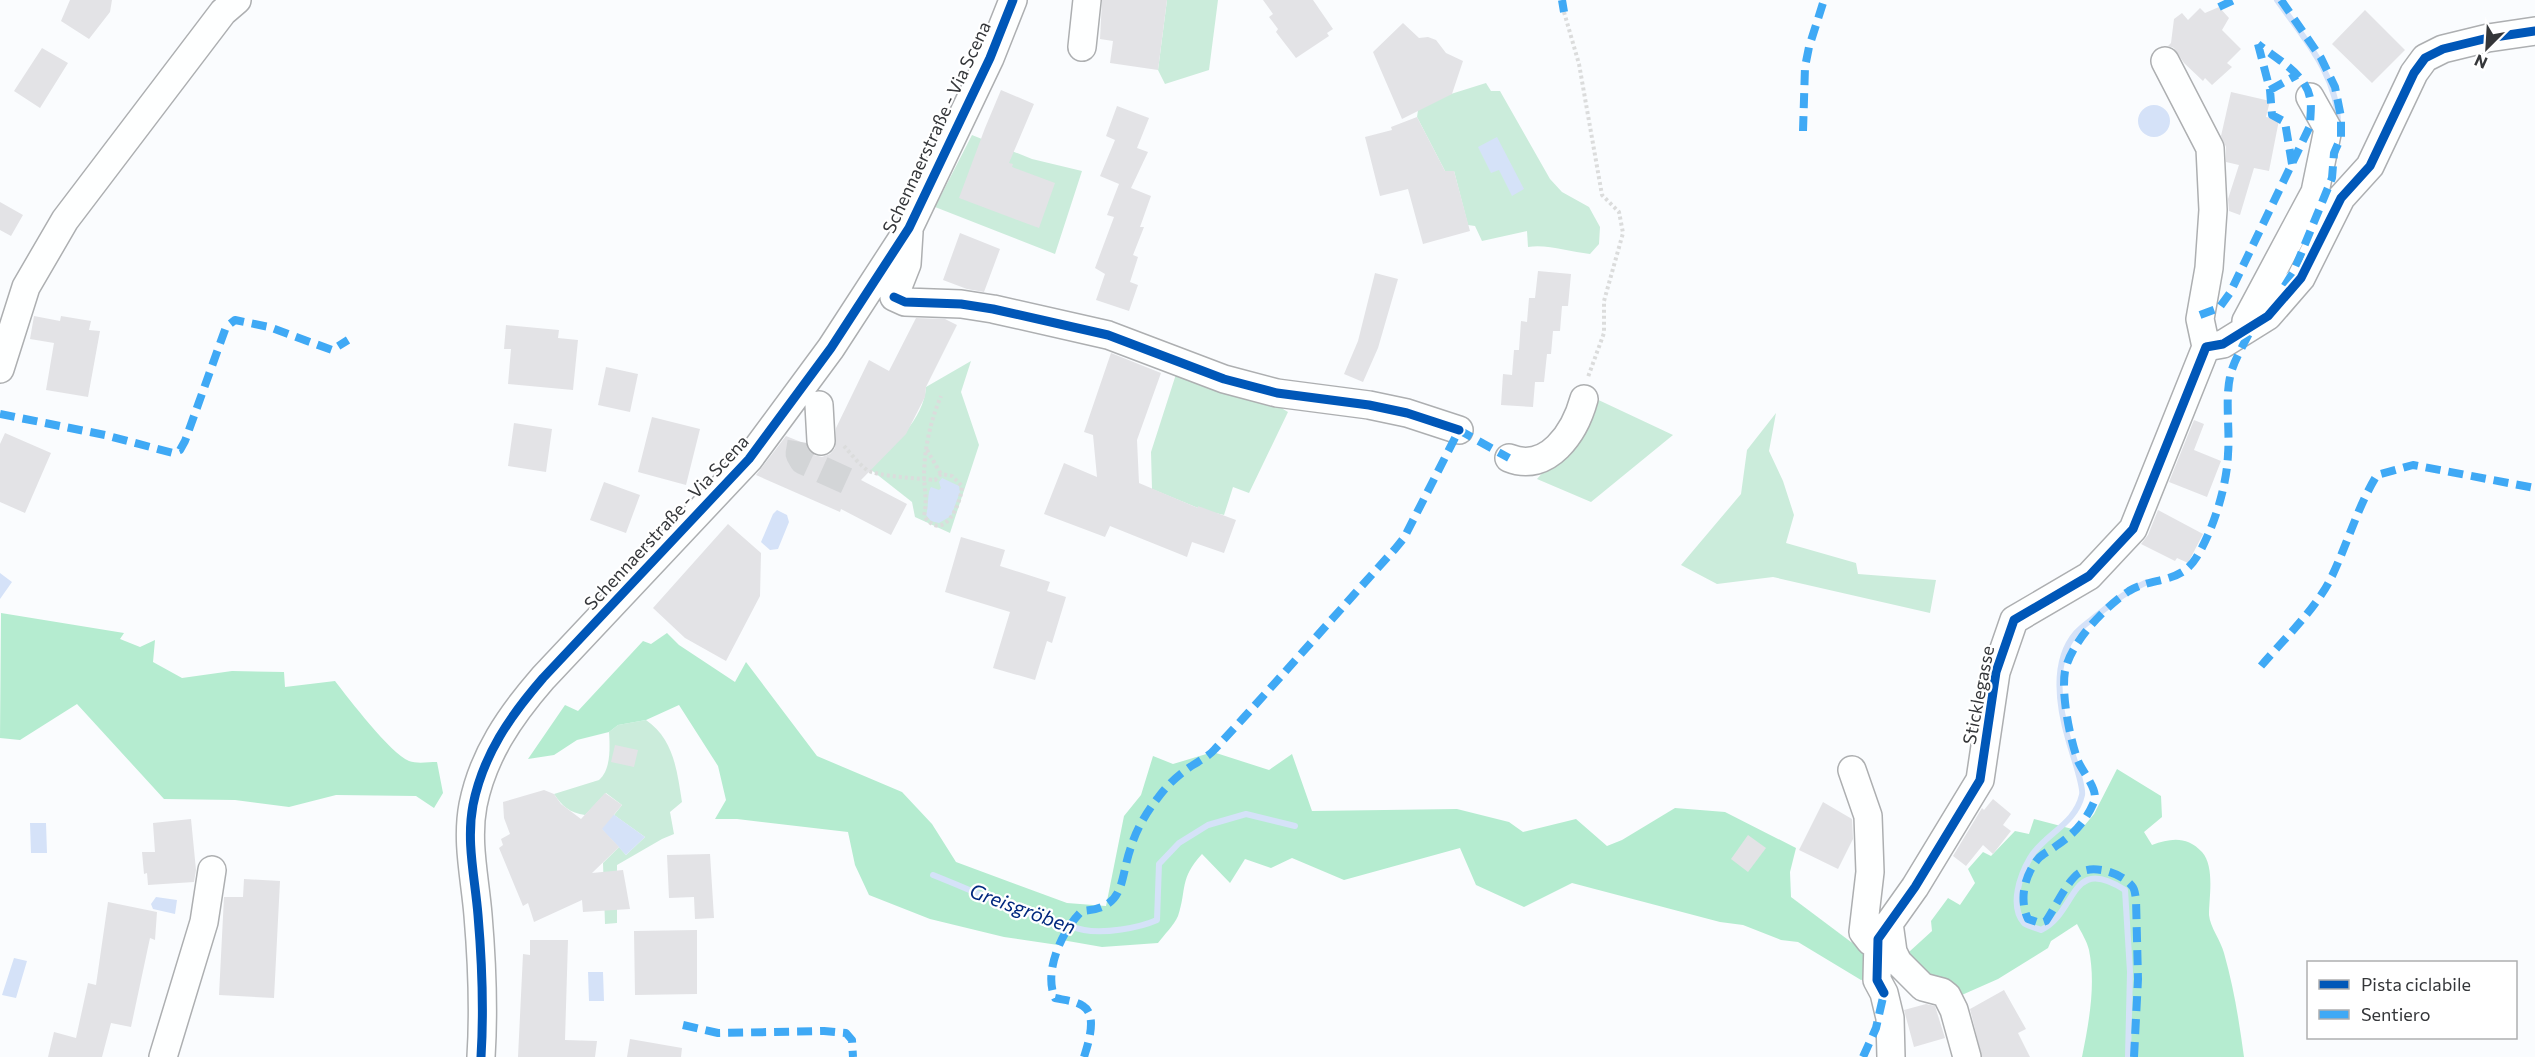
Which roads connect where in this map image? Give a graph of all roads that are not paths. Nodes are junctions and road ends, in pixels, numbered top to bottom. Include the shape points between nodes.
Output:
1 (237, 0) edge
2 (1013, 0) edge
3 (1087, 0) edge
4 (2535, 31) edge
5 (1082, 47) dead end
6 (2165, 62) dead end
7 (2310, 98) dead end
8 (909, 228) junction
9 (2253, 324) junction
10 (2206, 347) junction
11 (0, 369) edge
12 (1584, 399) road end
13 (819, 405) dead end
14 (1459, 430) dead end
15 (830, 441) tunnel mouth
16 (1509, 458) dead end
17 (1852, 770) dead end
18 (212, 870) dead end
19 (1891, 950) junction
20 (163, 1057) edge
21 (481, 1057) edge
22 (1891, 1057) edge
23 (1967, 1057) edge

1 - 11 street via 223,12 65,220 26,287
2 - 8 street, Schennaerstraße - Via Scena via 990,58
3 - 5 street
4 - 9 street via 2443,49 2426,58 2414,73 2370,166 2341,198 2301,278 2268,316
6 - 10 street via 2210,148 2213,210 2200,319
7 - 9 street via 2328,129 2315,192 2246,321
8 - 14 street via 907,264 894,297 906,302 993,309 1108,335 1235,382 1277,393 1407,413
8 - 21 street, Schennaerstraße - Via Scena via 831,348 749,459 543,678 511,715 493,747 474,801 470,832 484,986
9 - 10 street via 2223,344
10 - 19 street, Sticklegasse via 2133,529 2089,576 2014,620 1996,672 1980,780 1915,887
12 - 16 street via 1568,435 1546,455 1533,462
13 - 15 street
17 - 19 street via 1868,816 1870,872 1863,932 1870,941
18 - 20 street via 204,922
19 - 22 street via 1881,986 1890,1018
19 - 23 street via 1923,987 1947,996

